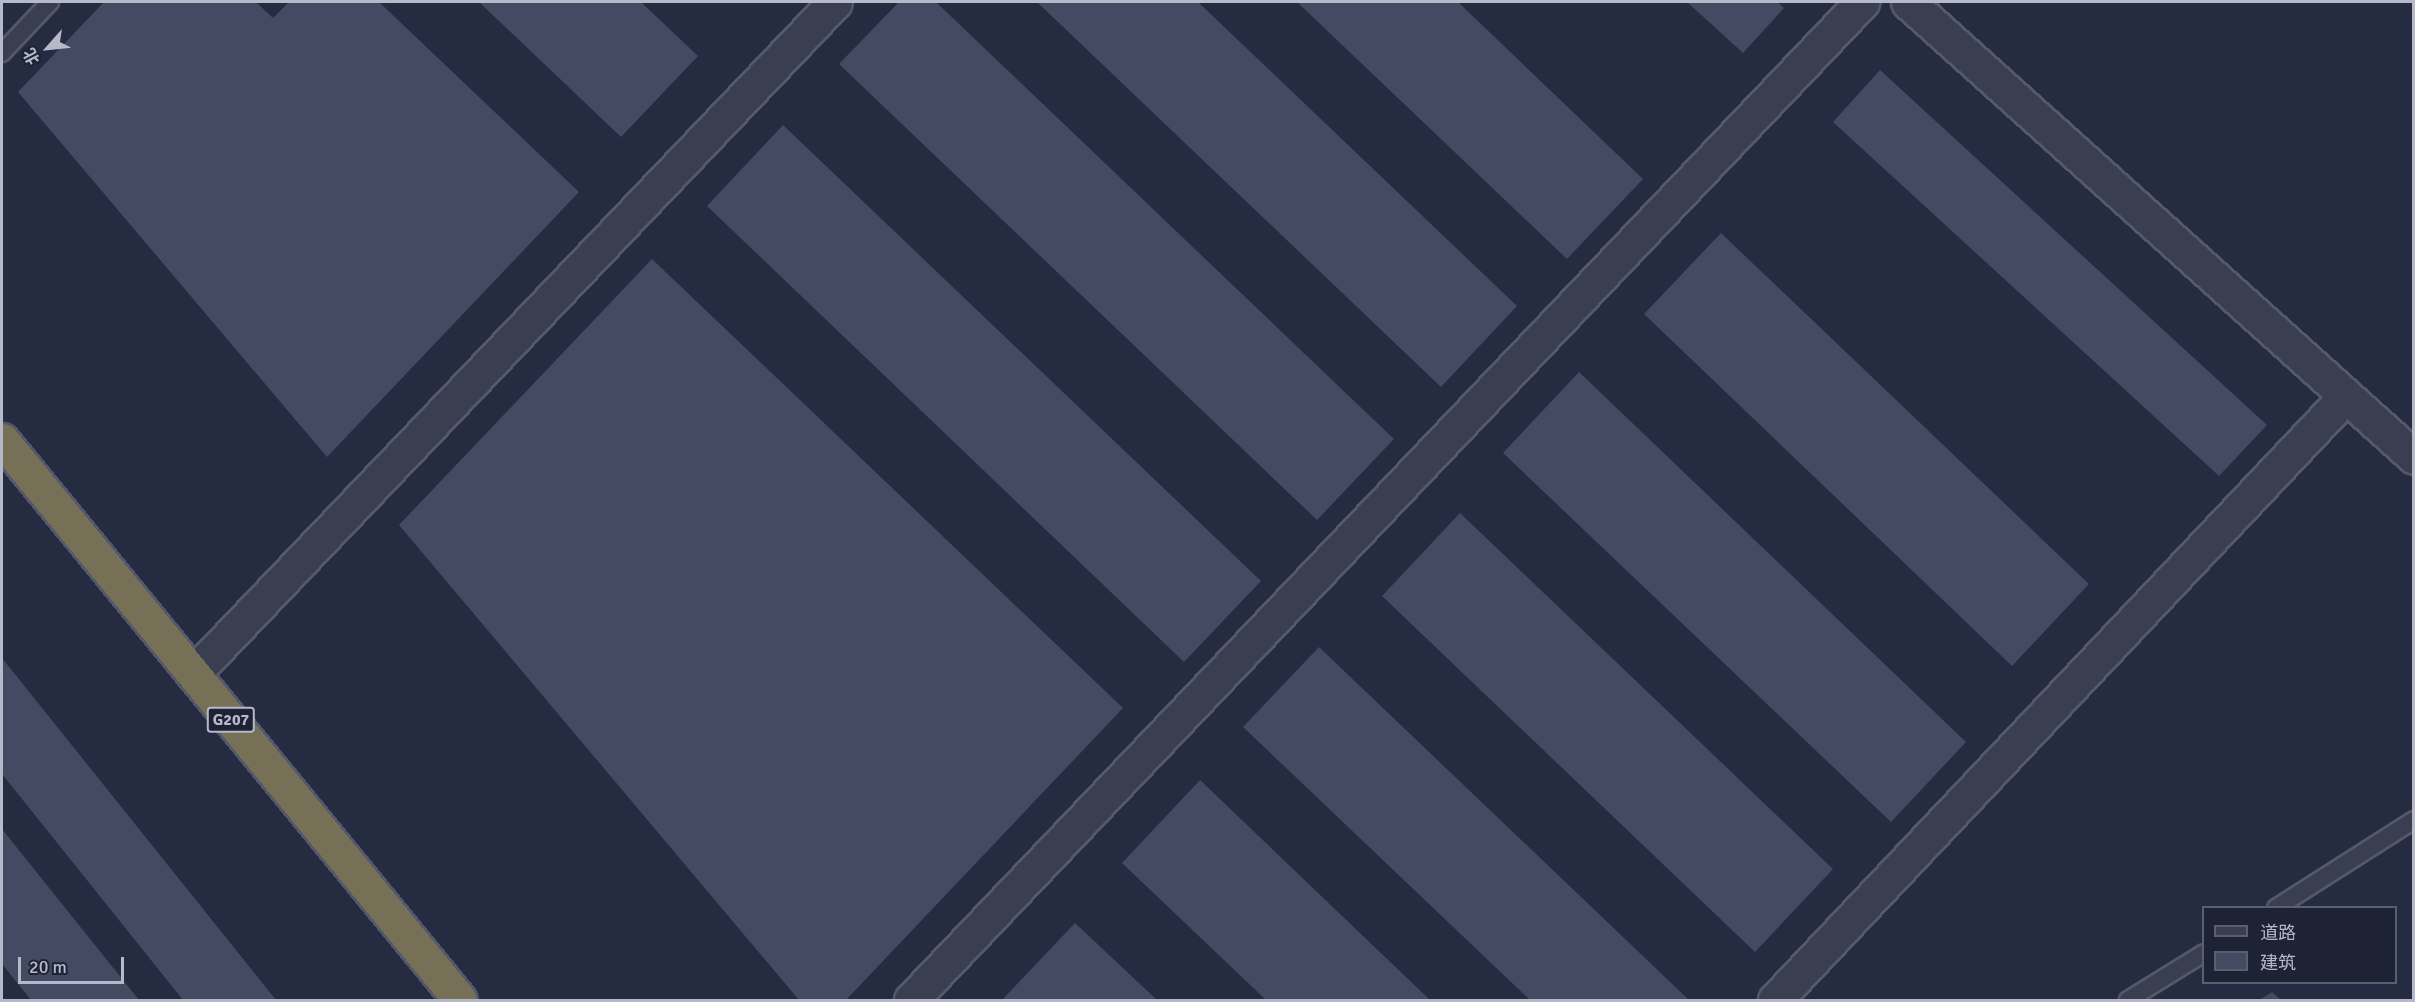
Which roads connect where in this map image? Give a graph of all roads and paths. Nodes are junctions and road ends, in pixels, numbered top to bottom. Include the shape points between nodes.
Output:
1 (50, 2) edge
2 (835, 2) edge
3 (1862, 2) edge
4 (1908, 2) edge
5 (2, 53) edge
6 (2346, 396) junction
7 (2, 440) edge
8 (2414, 457) edge
9 (193, 674) junction
10 (2414, 820) edge
11 (2279, 906) edge
12 (2202, 954) edge
13 (460, 1000) edge
14 (911, 1000) edge
15 (1775, 1000) edge
16 (2128, 1000) edge

1 - 5 lane
2 - 9 street
3 - 14 street
4 - 6 street
6 - 8 street
6 - 15 street
7 - 9 highway, G207
9 - 13 highway, G207
10 - 11 lane
12 - 16 lane

